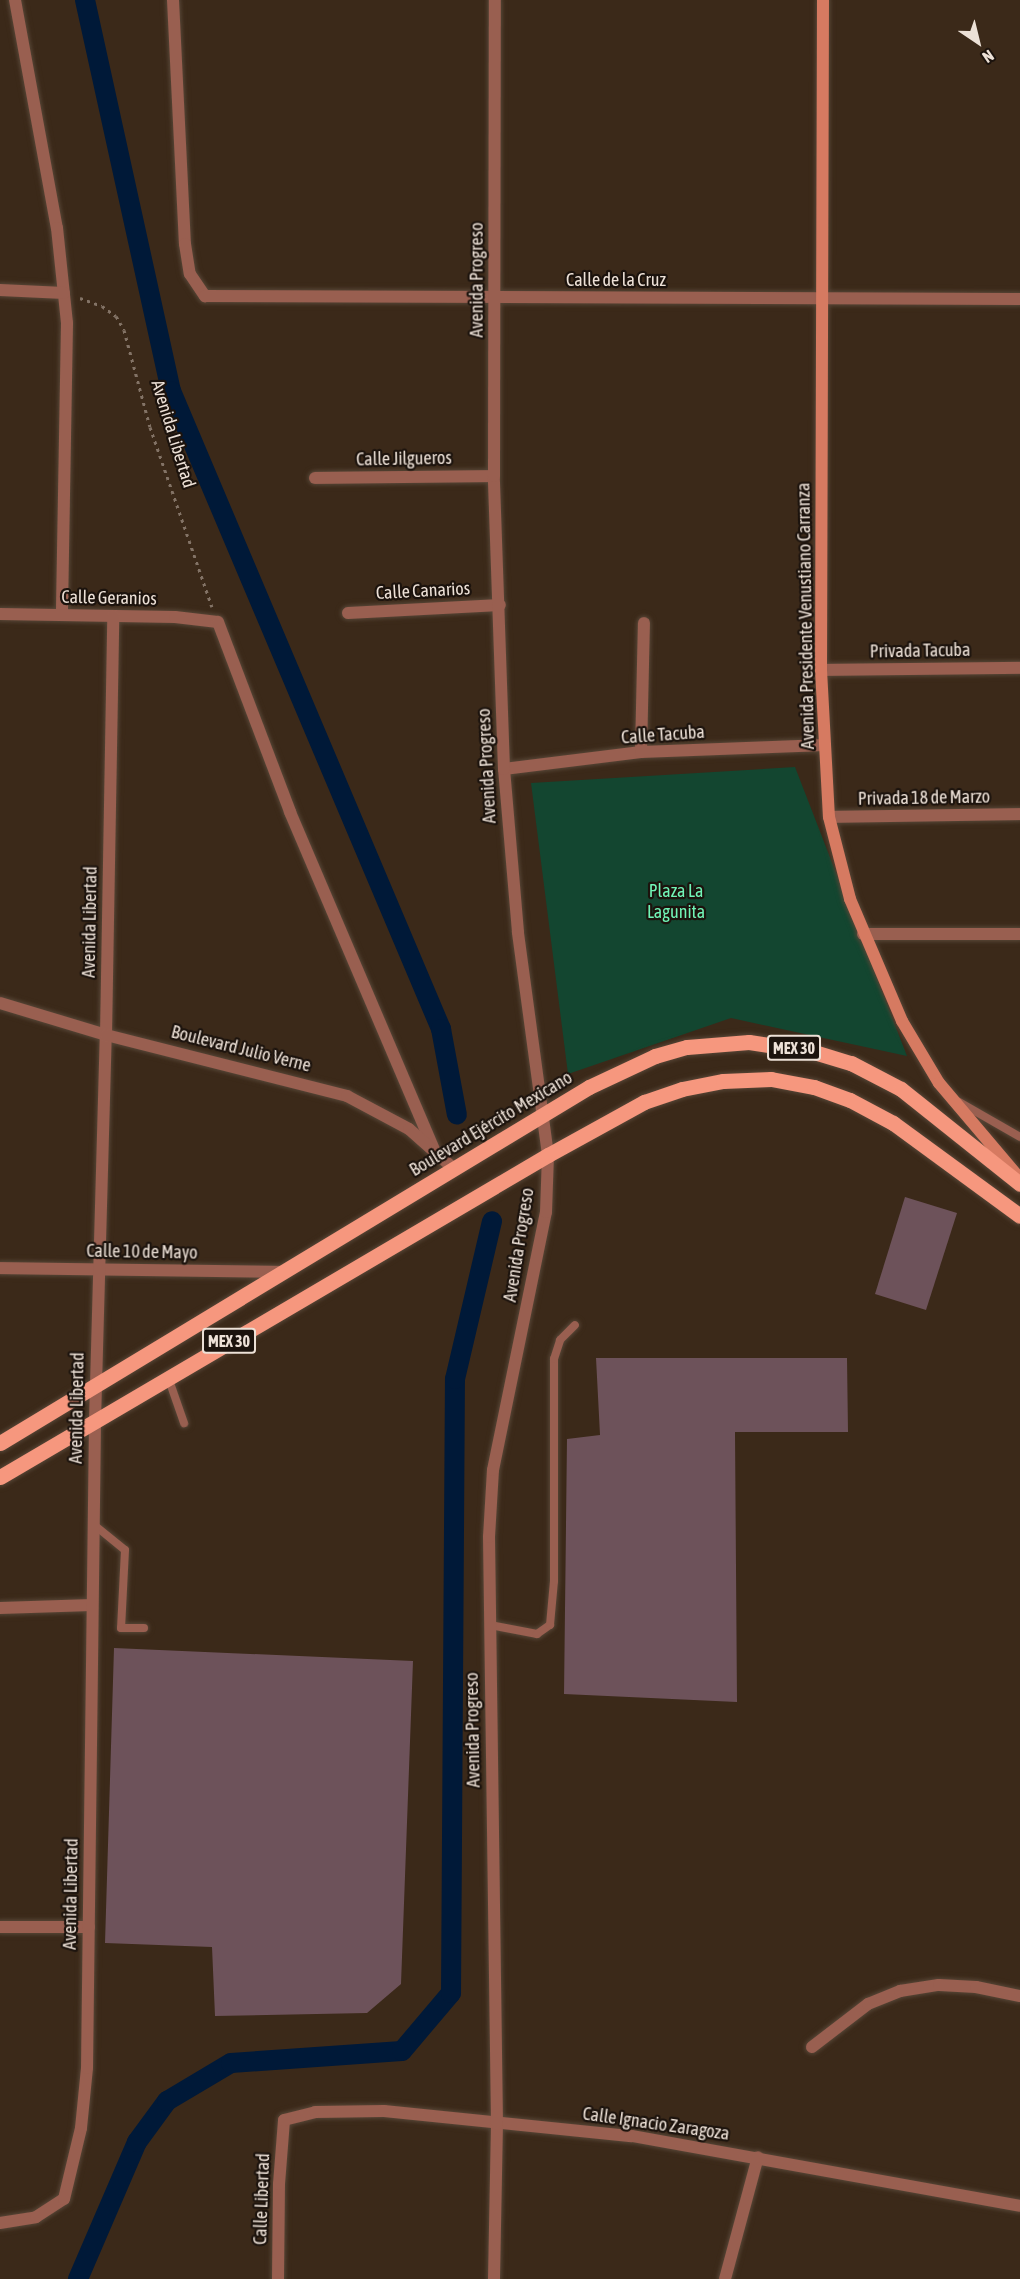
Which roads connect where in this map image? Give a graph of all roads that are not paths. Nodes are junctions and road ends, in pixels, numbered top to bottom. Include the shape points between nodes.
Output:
1 (15, 0) edge
2 (173, 0) edge
3 (495, 0) edge
4 (824, 0) edge
5 (0, 290) edge
6 (64, 293) junction
7 (495, 298) junction
8 (1020, 298) edge
9 (823, 300) junction
10 (494, 476) junction
11 (315, 478) dead end
12 (500, 605) junction
13 (348, 613) dead end
14 (0, 614) edge
15 (62, 615) junction
16 (113, 616) junction
17 (644, 623) dead end
18 (1020, 668) edge
19 (821, 670) junction
20 (825, 745) junction
21 (641, 752) junction
22 (504, 769) junction
23 (1020, 814) edge
24 (829, 817) junction
25 (863, 934) junction
26 (1020, 934) edge
27 (0, 1003) edge
28 (106, 1035) junction
29 (951, 1099) junction
30 (543, 1114) junction
31 (1020, 1137) edge
32 (434, 1149) junction
33 (542, 1159) junction
34 (459, 1166) junction
35 (1020, 1179) edge
36 (1020, 1184) edge
37 (1020, 1216) edge
38 (0, 1268) edge
39 (98, 1269) junction
40 (284, 1272) junction
41 (575, 1325) dead end
42 (168, 1377) junction
43 (96, 1385) junction
44 (95, 1421) junction
45 (184, 1423) dead end
46 (0, 1443) edge
47 (0, 1477) edge
48 (93, 1524) junction
49 (92, 1605) junction
50 (0, 1608) edge
51 (490, 1625) junction
52 (144, 1628) dead end
53 (0, 1927) edge
54 (89, 1927) junction
55 (1020, 1996) edge
56 (812, 2047) dead end
57 (284, 2120) joint
58 (497, 2124) junction
59 (758, 2157) junction
60 (1020, 2206) edge
61 (0, 2223) edge
62 (278, 2279) edge
63 (495, 2279) edge
64 (725, 2279) edge

1 - 6 street via 44,149
2 - 7 street, Calle de la Cruz via 187,259 198,292 212,298
3 - 7 street, Avenida Progreso
4 - 9 main road, Avenida Presidente Venustiano Carranza
5 - 6 street
6 - 15 street via 68,355
7 - 9 street, Calle de la Cruz
7 - 10 street, Avenida Progreso
8 - 9 street, Calle de la Cruz
9 - 19 main road, Avenida Presidente Venustiano Carranza
10 - 11 street, Calle Jilgueros
10 - 12 street, Avenida Progreso
12 - 13 street, Calle Canarios
12 - 22 street, Avenida Progreso
14 - 15 street, Calle Geranios
15 - 16 street, Calle Geranios
16 - 28 street, Avenida Libertad
16 - 32 street, Calle Geranios via 218,622 290,812
17 - 21 street
18 - 19 street, Privada Tacuba
19 - 20 main road, Avenida Presidente Venustiano Carranza
20 - 21 street, Calle Tacuba
20 - 24 main road, Avenida Presidente Venustiano Carranza
21 - 22 street, Calle Tacuba
22 - 30 street, Avenida Progreso via 518,932
23 - 24 street, Privada 18 de Marzo
24 - 25 main road, Avenida Presidente Venustiano Carranza
25 - 26 street
25 - 29 main road, Avenida Presidente Venustiano Carranza via 902,1021
27 - 28 street, Boulevard Julio Verne
28 - 32 street, Boulevard Julio Verne via 347,1096 386,1115
28 - 39 street, Avenida Libertad
29 - 31 lane
29 - 35 main road, Avenida Presidente Venustiano Carranza
30 - 33 street, Avenida Progreso
30 - 34 main road, Boulevard Ejército Mexicano / MEX 30
30 - 36 main road, Boulevard Ejército Mexicano / MEX 30 via 654,1056 717,1042 780,1046 832,1057 879,1076
32 - 34 street, Boulevard Julio Verne
33 - 37 main road, MEX 30 via 644,1102 672,1092 723,1081 790,1082 850,1100 893,1123
33 - 42 main road, MEX 30
33 - 51 street, Avenida Progreso via 546,1212 493,1470
34 - 40 main road, Boulevard Ejército Mexicano / MEX 30
38 - 39 street, Calle 10 de Mayo
39 - 40 street, Calle 10 de Mayo
39 - 43 street, Avenida Libertad
40 - 43 main road, Boulevard Ejército Mexicano / MEX 30
41 - 51 lane via 560,1340 554,1359 554,1581 550,1625 537,1634
42 - 44 main road, MEX 30
42 - 45 lane
43 - 44 street, Avenida Libertad
43 - 46 main road, Boulevard Ejército Mexicano / MEX 30
44 - 47 main road, MEX 30
44 - 48 street, Avenida Libertad
48 - 49 street, Avenida Libertad
48 - 52 lane via 125,1550 121,1628
49 - 50 street
49 - 54 street, Avenida Libertad
51 - 58 street, Avenida Progreso
53 - 54 street
54 - 61 street, Avenida Libertad via 87,2068 81,2128 64,2199 36,2217
55 - 56 street via 939,1985 900,1991 868,2004
57 - 58 street, Calle Ignacio Zaragoza via 315,2112 384,2111
57 - 62 street, Calle Libertad
58 - 59 street, Calle Ignacio Zaragoza via 632,2136
58 - 63 street, Avenida Progreso
59 - 60 street, Calle Ignacio Zaragoza
59 - 64 street

